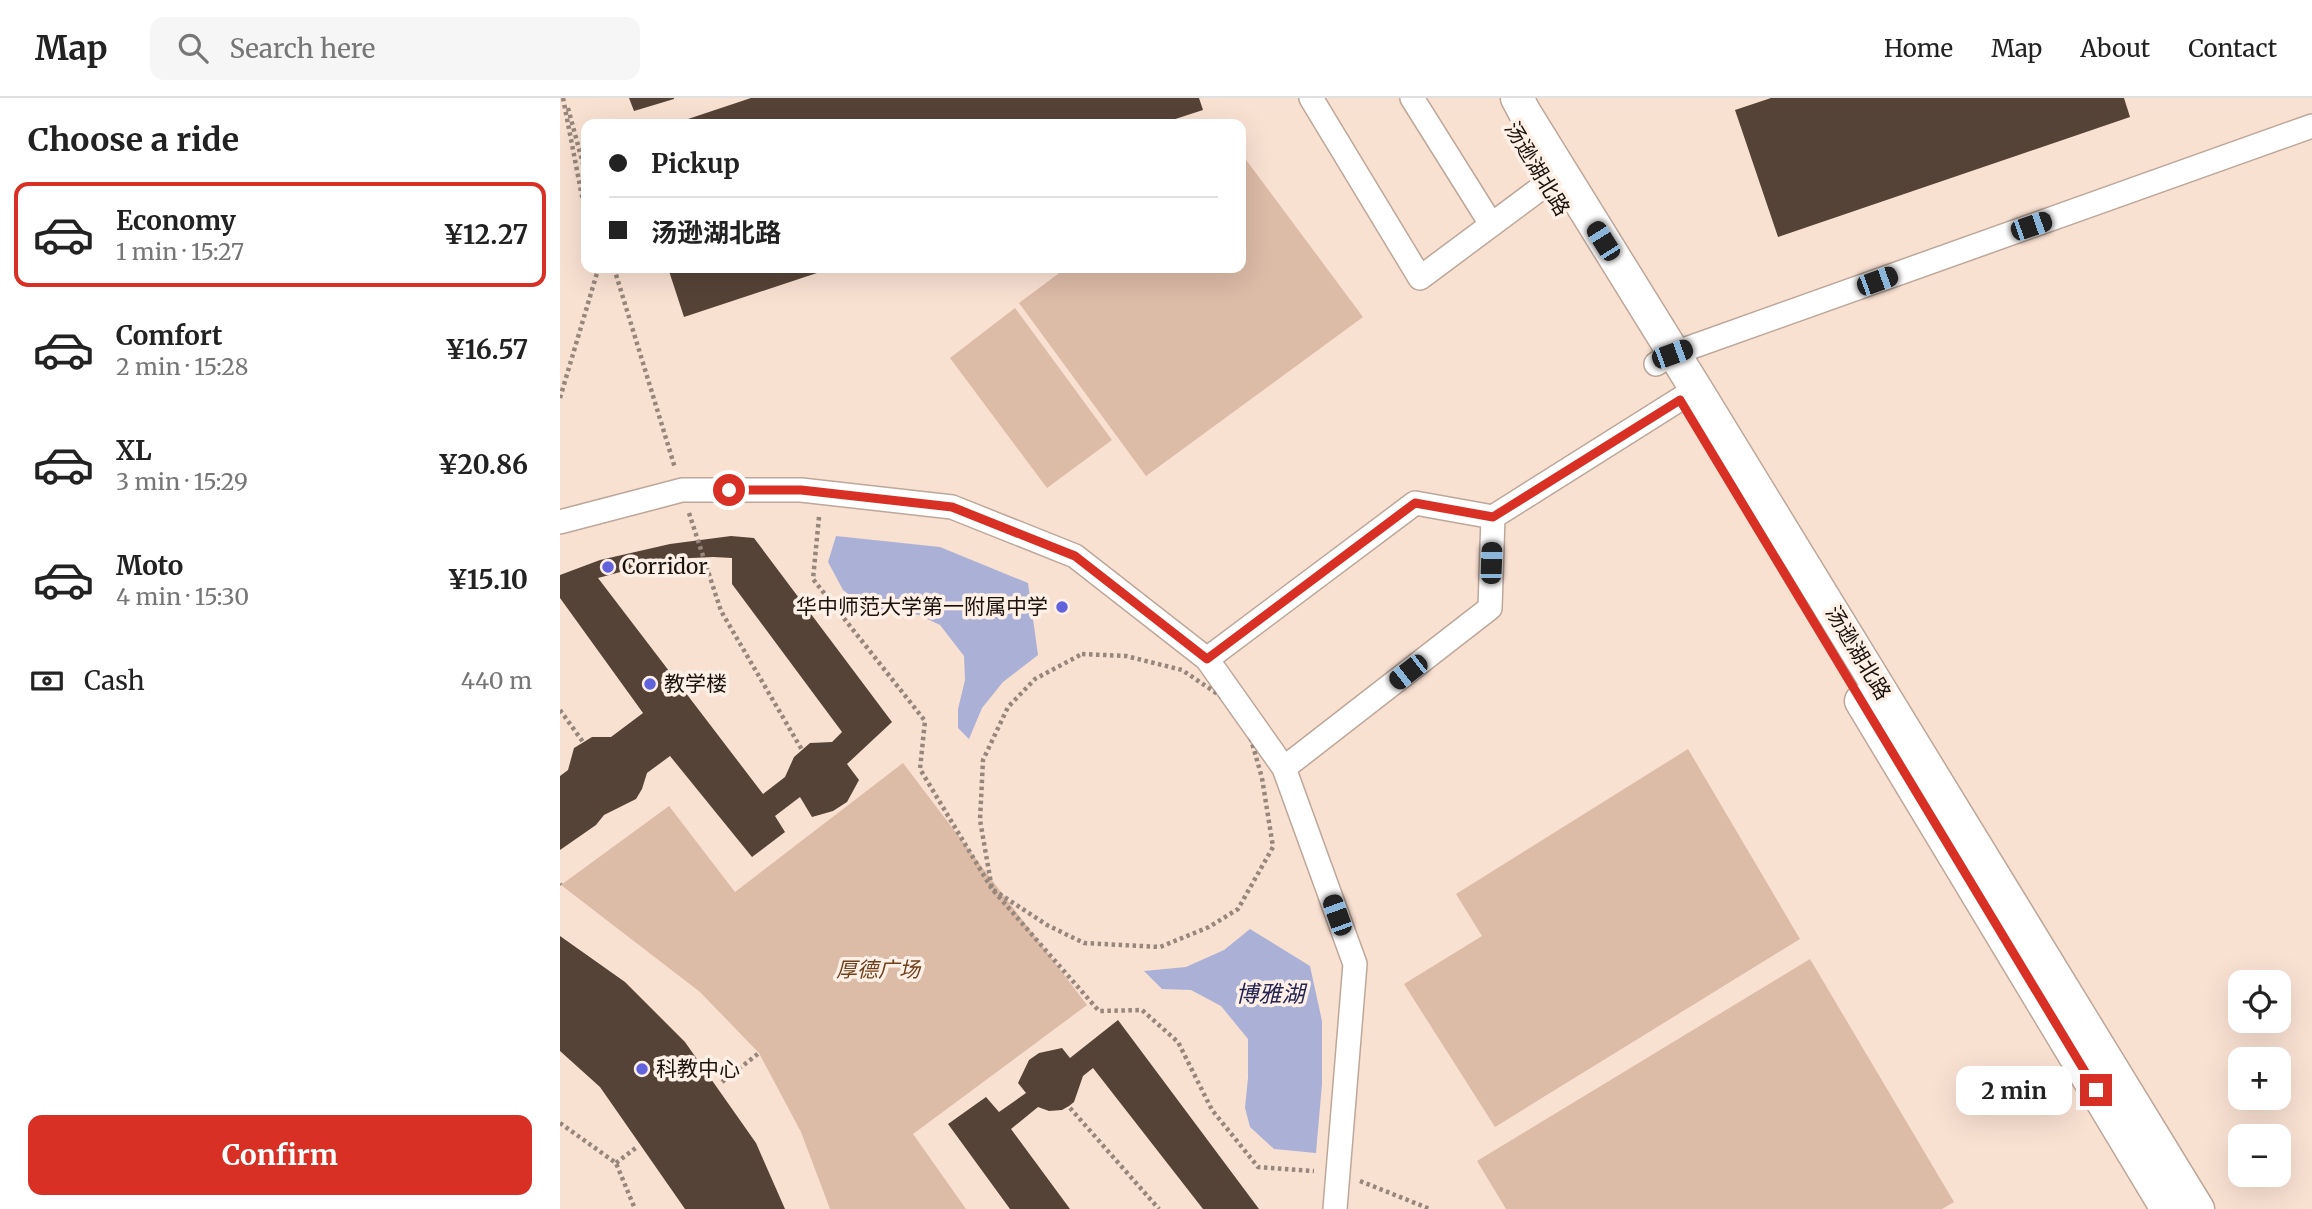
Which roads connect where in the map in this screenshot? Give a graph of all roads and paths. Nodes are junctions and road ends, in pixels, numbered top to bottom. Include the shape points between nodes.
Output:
1 (564, 98) edge
2 (1311, 98) edge
3 (1412, 98) edge
4 (1496, 98) edge
5 (1517, 98) edge
6 (2312, 126) edge
7 (581, 158) edge
8 (1553, 178) junction
9 (581, 190) edge
10 (1491, 224) junction
11 (597, 273) edge
12 (616, 273) edge
13 (1664, 359) junction
14 (1688, 394) junction
15 (560, 398) edge
16 (682, 490) junction
17 (822, 492) junction
18 (1493, 517) junction
19 (560, 522) edge
20 (1207, 659) junction
21 (560, 710) edge
22 (1243, 711) junction
23 (583, 742) dead end
24 (802, 750) dead end
25 (1284, 768) junction
26 (992, 889) junction
27 (759, 1053) dead end
28 (722, 1082) dead end
29 (1070, 1108) dead end
30 (560, 1122) edge
31 (637, 1147) dead end
32 (616, 1163) junction
33 (1339, 1173) junction
34 (635, 1209) edge
35 (1159, 1209) edge
36 (1335, 1209) edge
37 (1430, 1209) edge
38 (2168, 1209) edge
39 (2198, 1209) edge

1 - 7 path
1 - 9 path
2 - 10 street via 1420,278
3 - 10 street
4 - 8 main road, 汤逊湖北路 via 1508,122
5 - 8 main road, 汤逊湖北路
6 - 13 street
8 - 10 street
8 - 13 main road, 汤逊湖北路
11 - 15 path
12 - 16 path
13 - 14 main road, 汤逊湖北路
14 - 18 street
14 - 38 main road, 汤逊湖北路
14 - 39 main road, 汤逊湖北路
16 - 17 street
16 - 19 street
16 - 24 path via 721,611
17 - 20 street via 952,507 1075,556
17 - 26 path via 813,579 925,721 920,768
18 - 20 street via 1415,503
18 - 25 street via 1490,608
20 - 22 street
21 - 23 path
22 - 25 street
22 - 26 path via 1182,670 1126,656 1082,654 1035,679 1008,707 983,760 980,820
22 - 26 path via 1262,778 1273,847 1238,908 1209,928 1160,947 1084,943
25 - 33 street via 1355,964
26 - 33 path via 1099,1011 1142,1010 1178,1042 1212,1110 1258,1167
27 - 28 path
29 - 35 path
30 - 32 path
31 - 32 path
32 - 34 path
33 - 36 street
33 - 37 path

